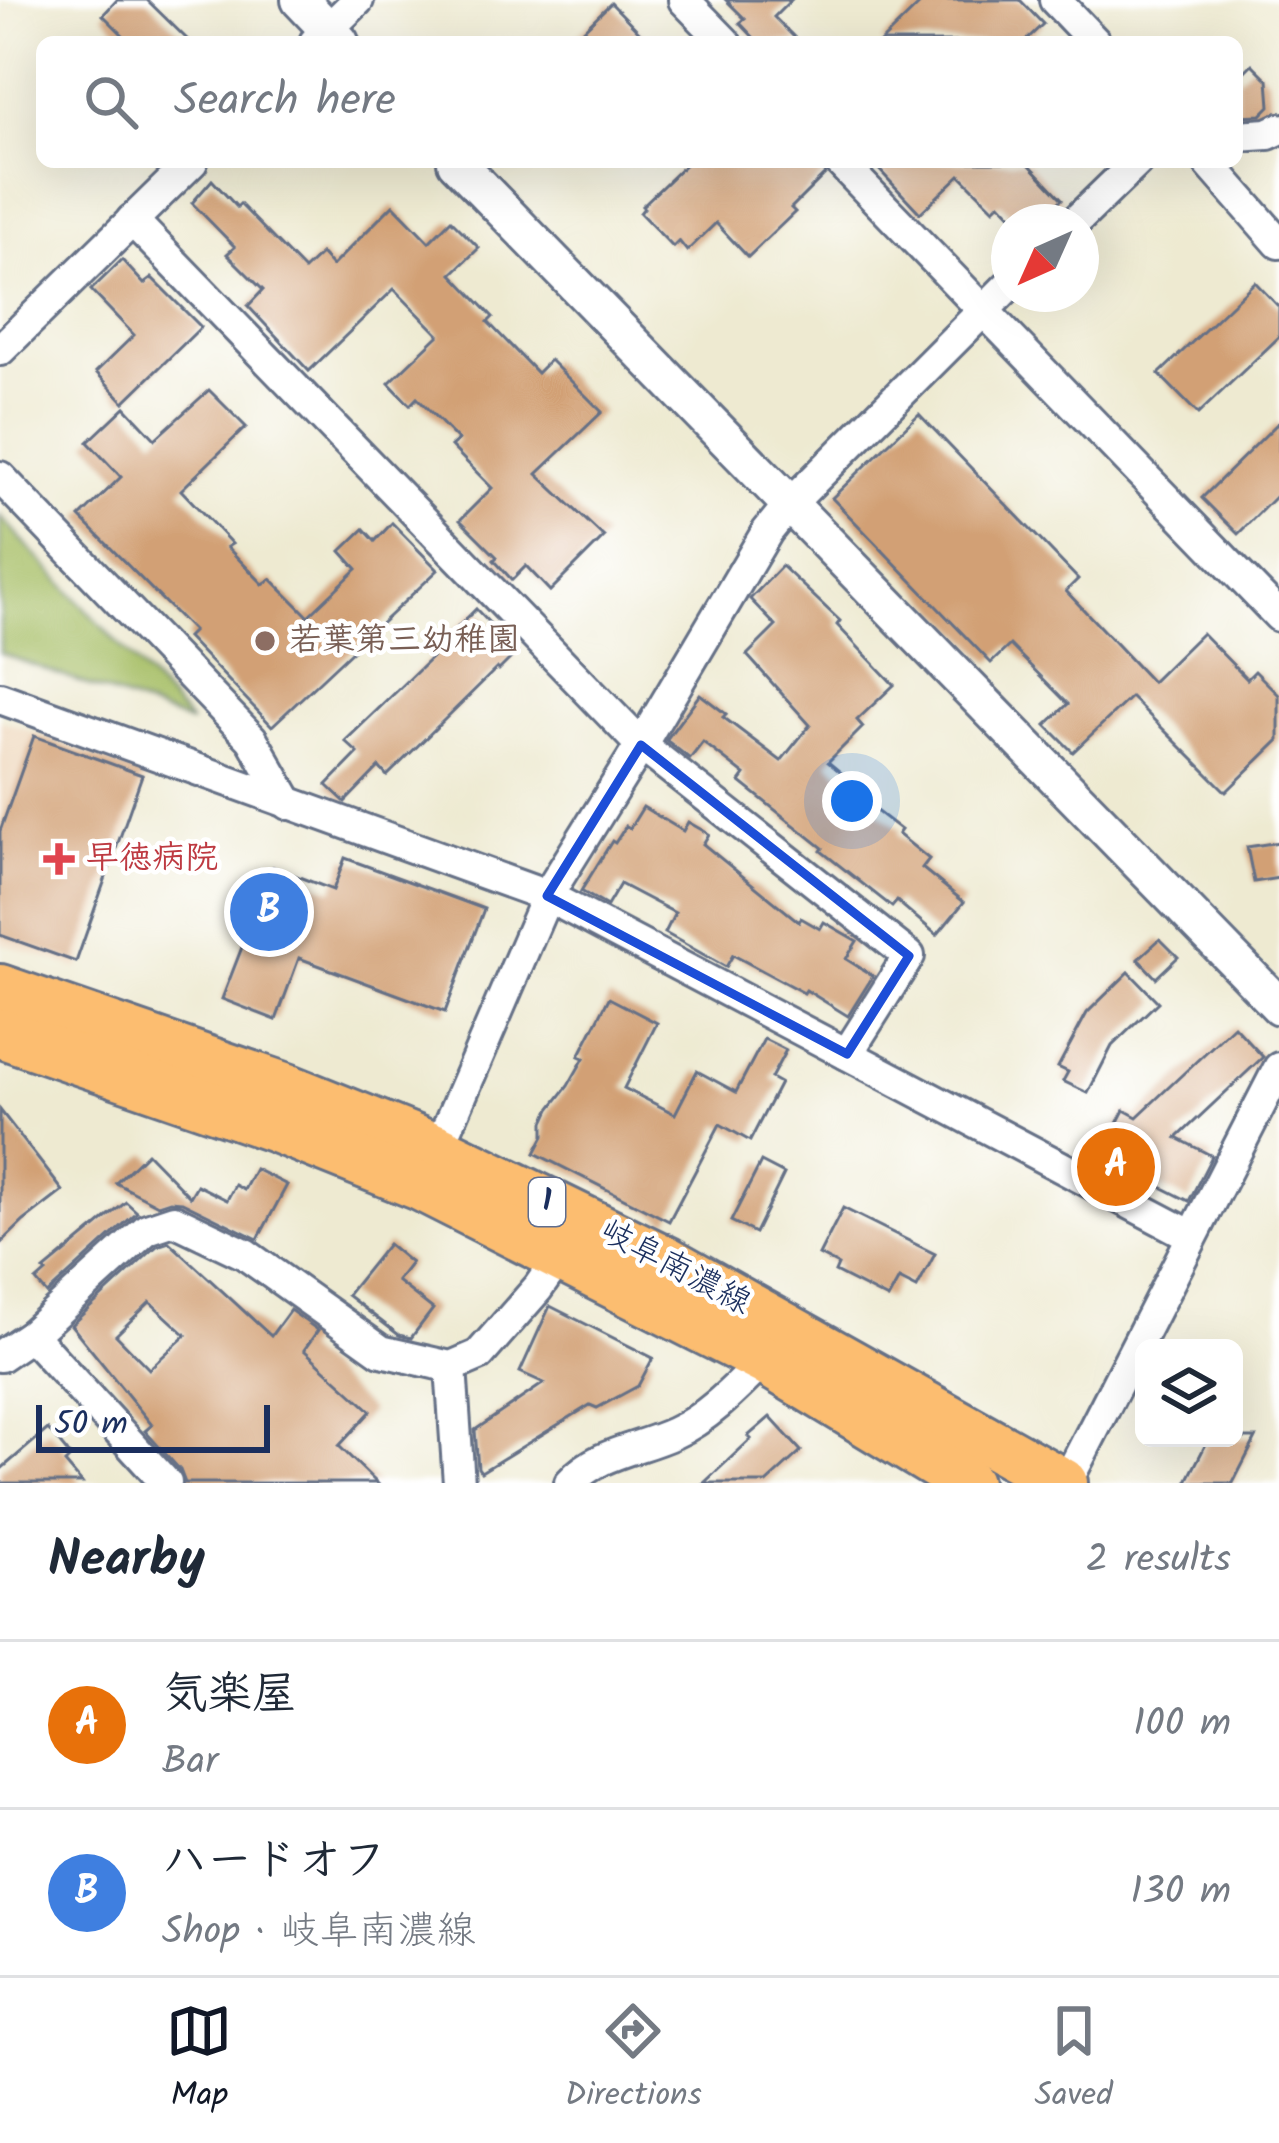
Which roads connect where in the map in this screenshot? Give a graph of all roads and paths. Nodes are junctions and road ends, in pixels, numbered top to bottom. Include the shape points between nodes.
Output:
1 (300, 0) edge
2 (358, 0) edge
3 (684, 0) edge
4 (1055, 0) edge
5 (326, 36) edge
6 (329, 36) edge
7 (719, 36) edge
8 (1089, 36) edge
9 (1279, 129) edge
10 (1243, 136) edge
11 (185, 168) edge
12 (462, 168) edge
13 (846, 168) edge
14 (1131, 168) edge
15 (1213, 168) edge
16 (1094, 204) edge
17 (132, 220) junction
18 (1279, 243) edge
19 (991, 302) edge
20 (982, 310) junction
21 (0, 350) edge
22 (0, 477) edge
23 (789, 505) junction
24 (1278, 614) edge
25 (0, 698) edge
26 (641, 745) junction
27 (289, 804) junction
28 (547, 896) junction
29 (0, 989) edge
30 (1279, 1006) edge
31 (0, 1033) edge
32 (847, 1054) junction
33 (1279, 1068) edge
34 (438, 1149) junction
35 (1192, 1236) junction
36 (561, 1256) junction
37 (32, 1335) junction
38 (0, 1356) edge
39 (764, 1360) junction
40 (451, 1367) junction
41 (166, 1483) edge
42 (459, 1483) edge
43 (571, 1483) edge
44 (967, 1483) edge
45 (1065, 1483) edge

1 - 5 street
2 - 6 street
3 - 7 street
4 - 8 street
9 - 10 street
11 - 17 street
12 - 23 street
13 - 20 street
14 - 16 street
15 - 18 street
17 - 21 street
17 - 26 street
19 - 20 street
20 - 23 street
20 - 24 street
22 - 27 street via 252,739
23 - 26 street
23 - 30 street
25 - 27 street
26 - 28 street
26 - 32 street via 909,956
27 - 28 street
28 - 32 street
28 - 34 street
29 - 34 main road, 岐阜南濃線 / 1
31 - 36 main road, 岐阜南濃線 / 1 via 273,1127 420,1186
32 - 35 street
33 - 35 street
34 - 45 main road, 岐阜南濃線 / 1 via 667,1261
35 - 45 street
36 - 39 main road, 岐阜南濃線 / 1
36 - 40 street via 479,1355
37 - 38 street
37 - 40 street via 147,1229 174,1220 245,1254 381,1351
37 - 41 street
39 - 43 street via 677,1432 587,1465
39 - 44 main road, 岐阜南濃線 / 1
40 - 42 street

